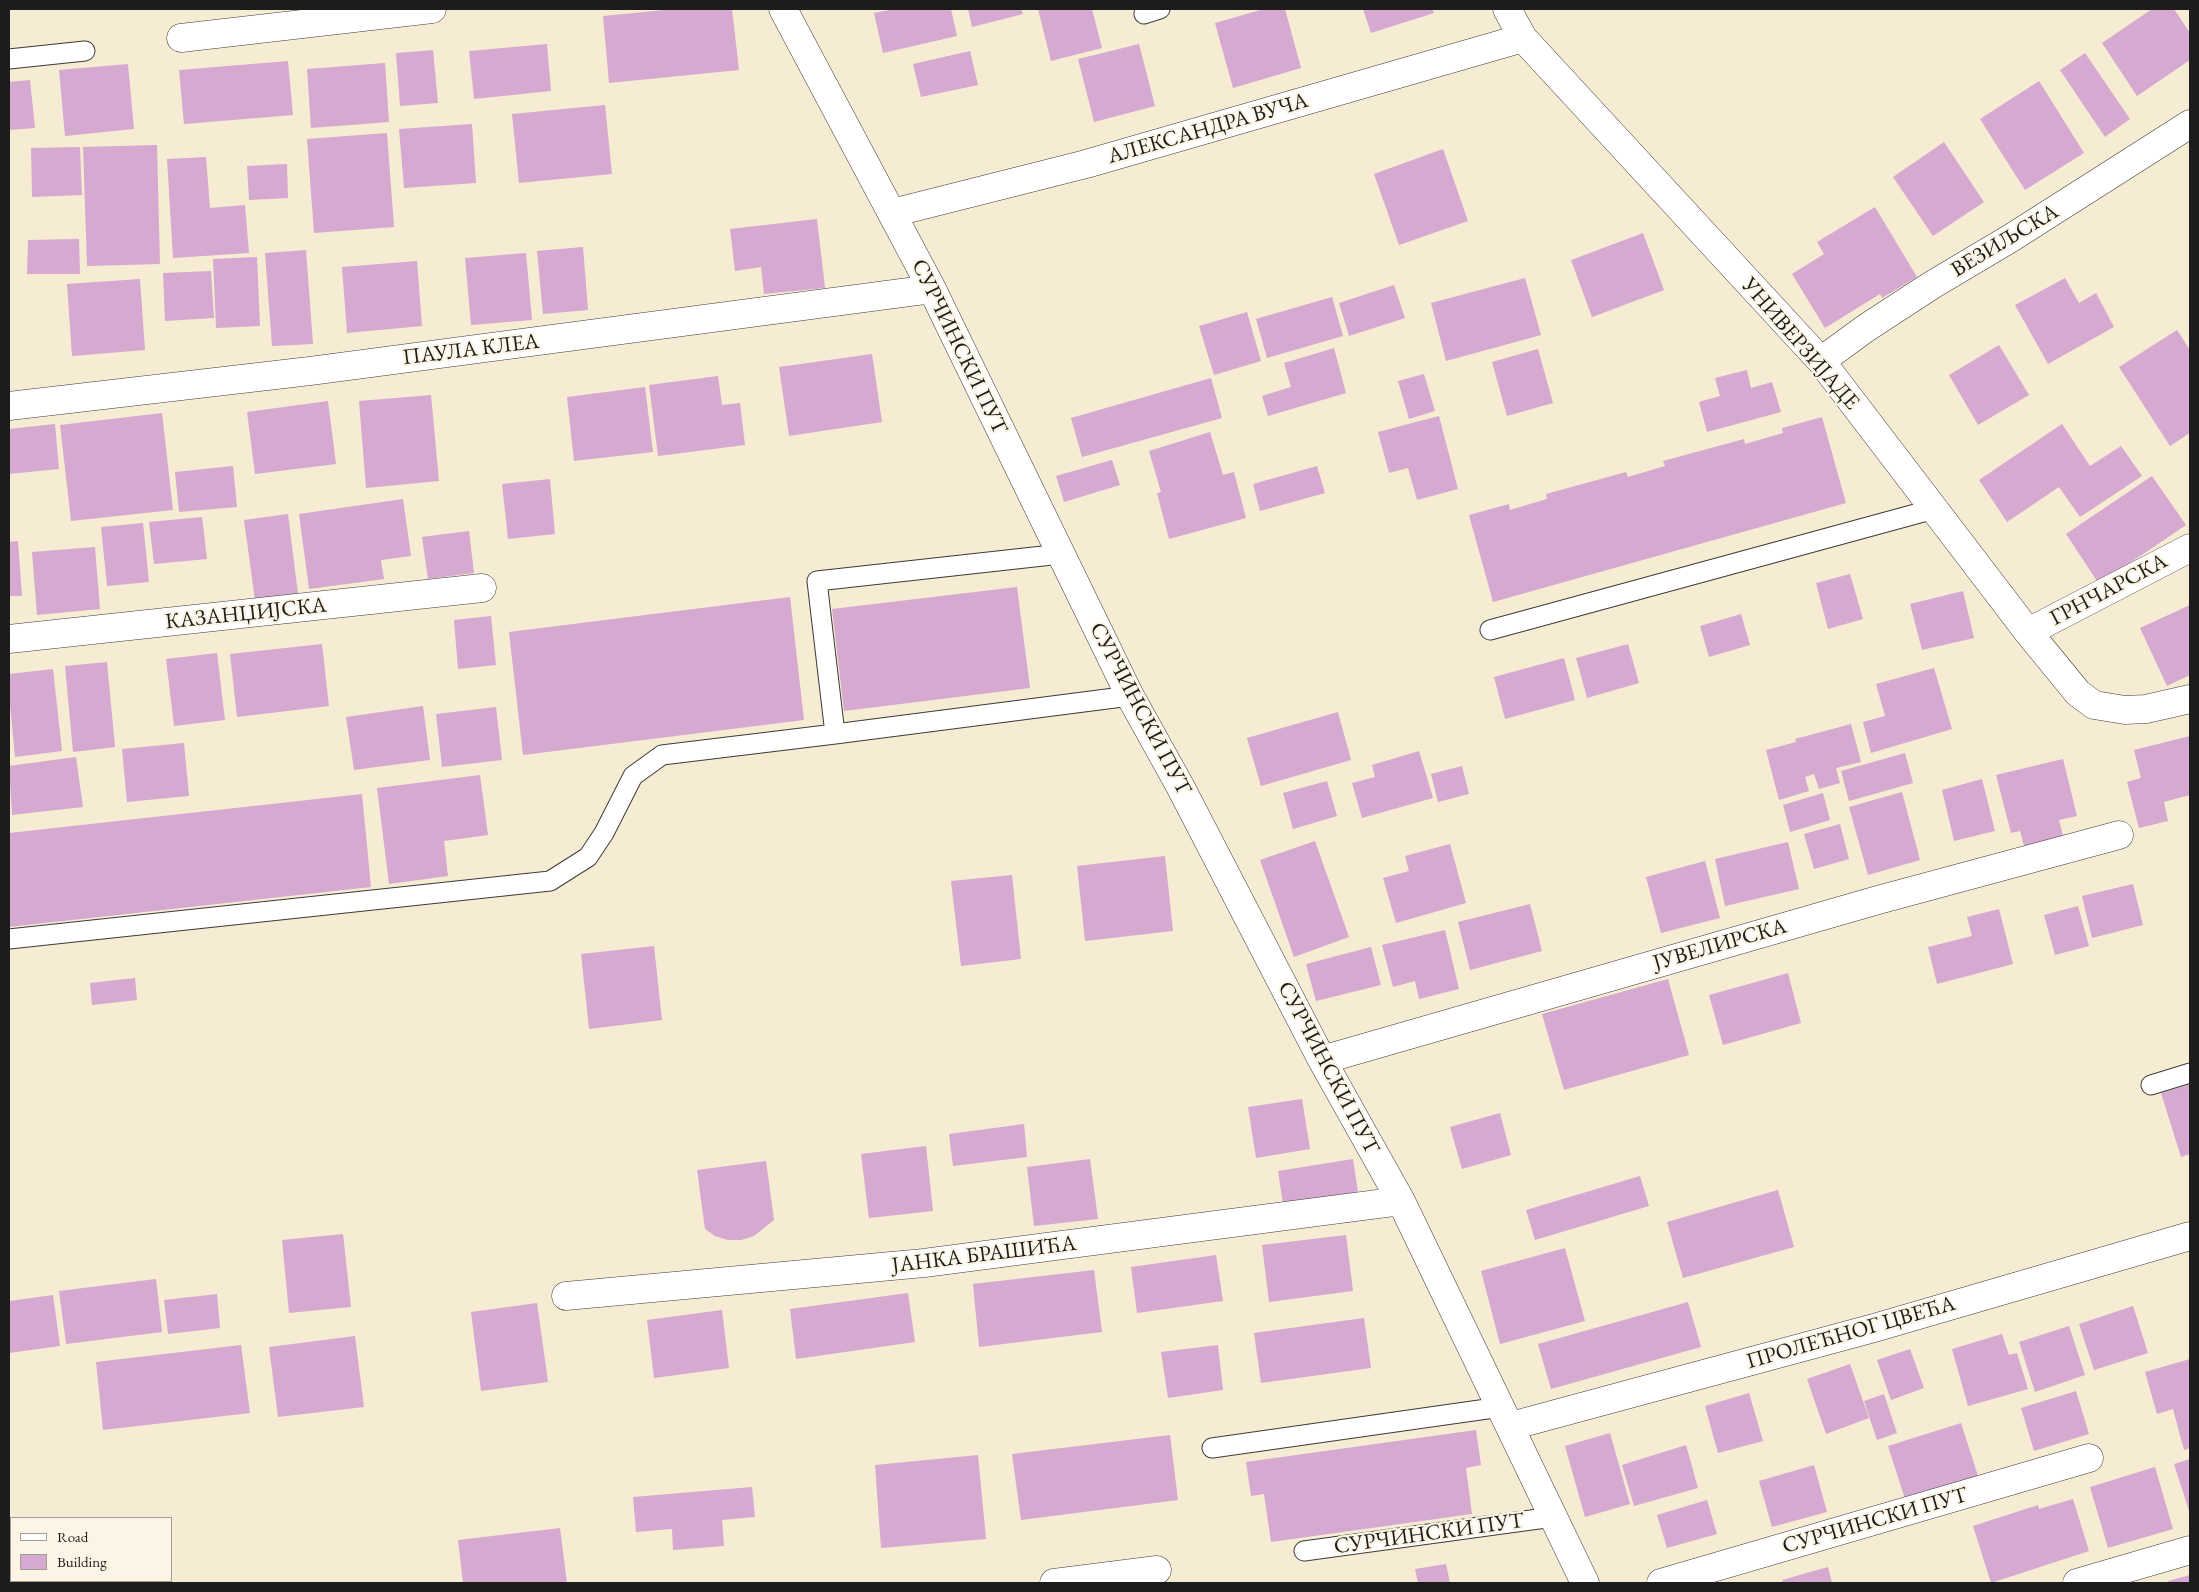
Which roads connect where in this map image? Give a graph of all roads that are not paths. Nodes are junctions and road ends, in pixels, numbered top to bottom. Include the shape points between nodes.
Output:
1 (432, 9) edge
2 (783, 9) edge
3 (1507, 9) edge
4 (181, 38) dead end
5 (1523, 38) junction
6 (85, 51) dead end
7 (9, 59) edge
8 (2190, 124) edge
9 (892, 214) junction
10 (932, 289) junction
11 (1821, 361) junction
12 (9, 406) edge
13 (1934, 509) junction
14 (2190, 548) edge
15 (1061, 554) junction
16 (482, 588) dead end
17 (1490, 630) dead end
18 (2028, 632) junction
19 (9, 639) edge
20 (1130, 696) junction
21 (2190, 699) edge
22 (835, 734) junction
23 (2118, 835) dead end
24 (9, 940) edge
25 (1322, 1060) junction
26 (2190, 1073) edge
27 (2151, 1085) dead end
28 (1401, 1201) junction
29 (2190, 1236) edge
30 (566, 1296) dead end
31 (1506, 1417) junction
32 (1212, 1448) dead end
33 (2089, 1458) dead end
34 (1553, 1517) junction
35 (2190, 1550) edge
36 (1304, 1552) dead end
37 (1157, 1570) dead end
38 (1054, 1583) edge
39 (1585, 1583) edge
40 (1661, 1583) edge
41 (2077, 1583) edge

1 - 4 street
2 - 9 street, СУРЧИНСКИ ПУТ
3 - 5 street, УНИВЕРЗИЈАДЕ
5 - 9 street, АЛЕКСАНДРА ВУЧА via 1086,164
5 - 11 street, УНИВЕРЗИЈАДЕ
6 - 7 lane
8 - 11 street, ВЕЗИЉСКА via 1932,285
9 - 10 street, СУРЧИНСКИ ПУТ
10 - 12 street, ПАУЛА КЛЕА via 310,371
10 - 15 street, СУРЧИНСКИ ПУТ
11 - 13 street, УНИВЕРЗИЈАДЕ
13 - 17 lane
13 - 18 street, УНИВЕРЗИЈАДЕ
14 - 18 street, ГРНЧАРСКА
15 - 20 street, СУРЧИНСКИ ПУТ
15 - 22 lane via 817,581
16 - 19 street, КАЗАНЏИЈСКА
18 - 21 street, УНИВЕРЗИЈАДЕ via 2078,693 2094,705 2126,710 2146,709
20 - 22 lane
20 - 25 street, СУРЧИНСКИ ПУТ
22 - 24 lane via 662,755 633,776 588,857 550,881
23 - 25 street, ЈУВЕЛИРСКА via 1878,900
25 - 28 street, СУРЧИНСКИ ПУТ
26 - 27 lane
28 - 30 street, ЈАНКА БРАШИЋА via 924,1264
28 - 31 street, СУРЧИНСКИ ПУТ
29 - 31 street, ПРОЛЕЋНОГ ЦВЕЋА via 1864,1330
31 - 32 lane
31 - 34 street, СУРЧИНСКИ ПУТ
33 - 40 street, СУРЧИНСКИ ПУТ
34 - 36 lane, СУРЧИНСКИ ПУТ
34 - 39 street, СУРЧИНСКИ ПУТ
35 - 41 street
37 - 38 street

